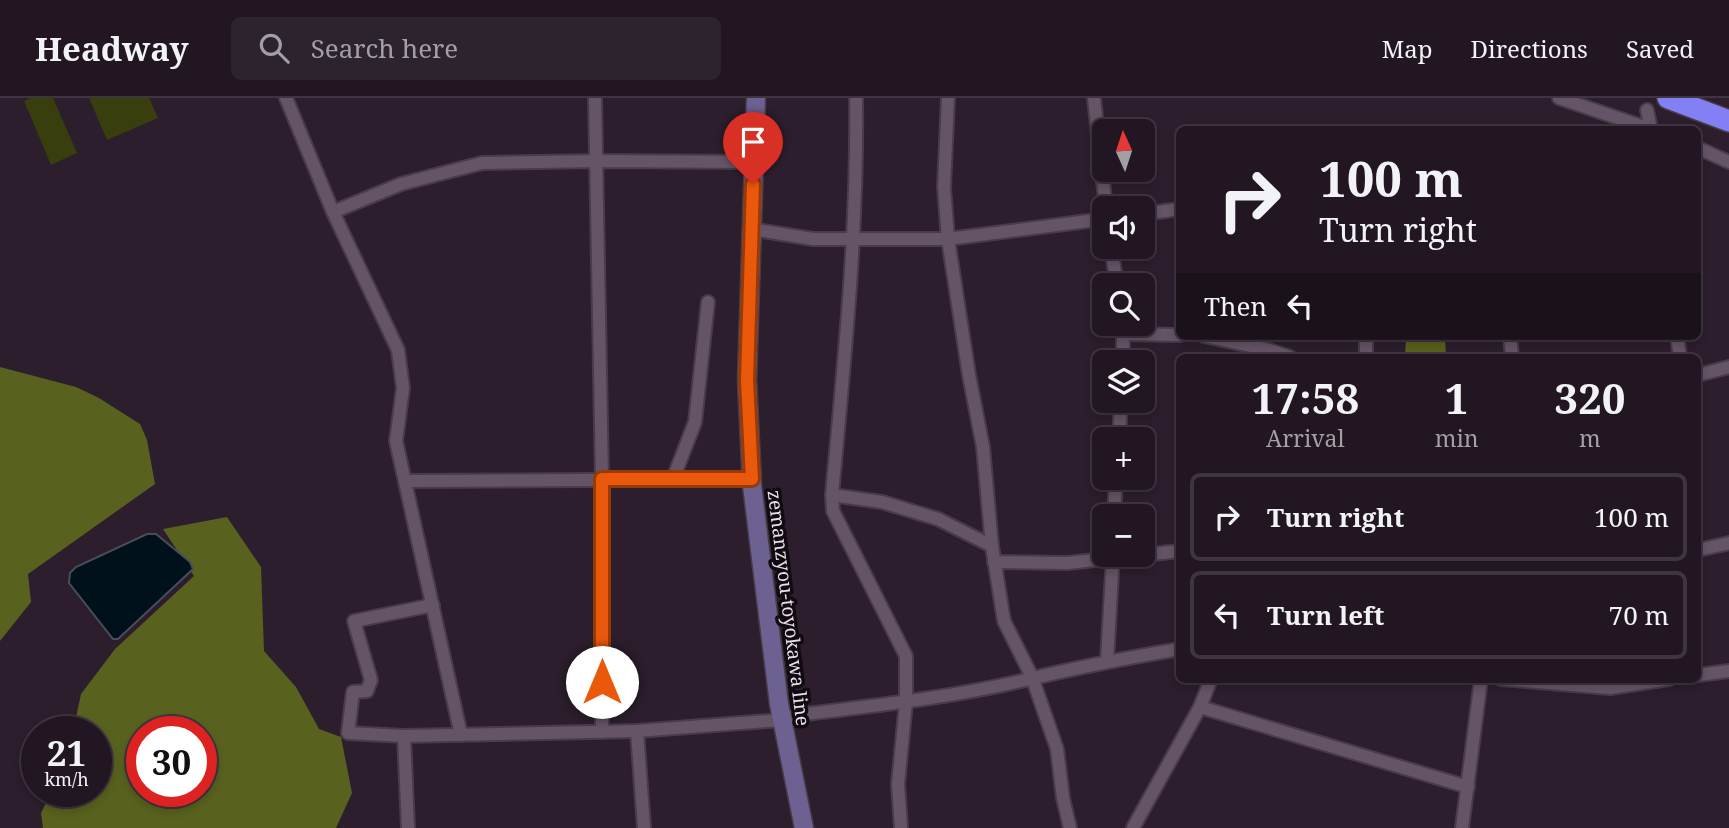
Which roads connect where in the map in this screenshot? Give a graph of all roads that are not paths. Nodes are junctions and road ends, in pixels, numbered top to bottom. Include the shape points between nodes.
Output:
1 (286, 98) edge
2 (595, 98) edge
3 (756, 98) edge
4 (856, 98) edge
5 (948, 98) edge
6 (1094, 98) edge
7 (1559, 98) edge
8 (1668, 98) edge
9 (1647, 110) dead end
10 (1729, 121) edge
11 (1642, 126) edge
12 (1650, 126) edge
13 (1701, 149) edge
14 (596, 161) junction
15 (753, 162) junction
16 (1729, 162) edge
17 (1104, 196) edge
18 (1176, 210) edge
19 (333, 212) junction
20 (1155, 212) edge
21 (1092, 221) edge
22 (751, 229) junction
23 (853, 239) junction
24 (948, 239) junction
25 (708, 302) dead end
26 (1155, 332) edge
27 (1176, 335) edge
28 (1223, 340) edge
29 (1281, 354) edge
30 (1729, 367) edge
31 (1701, 374) edge
32 (602, 479) junction
33 (673, 479) junction
34 (752, 479) junction
35 (405, 481) junction
36 (832, 495) junction
37 (1729, 543) edge
38 (992, 546) junction
39 (1701, 549) edge
40 (1176, 551) edge
41 (1155, 553) edge
42 (1092, 560) edge
43 (995, 562) junction
44 (1112, 567) edge
45 (433, 605) junction
46 (1176, 650) edge
47 (1107, 661) junction
48 (1729, 671) edge
49 (1701, 675) edge
50 (1032, 677) junction
51 (1209, 683) edge
52 (1481, 683) edge
53 (1549, 683) edge
54 (1643, 683) edge
55 (906, 702) junction
56 (1200, 707) junction
57 (781, 720) junction
58 (637, 731) junction
59 (602, 732) junction
60 (461, 735) junction
61 (404, 736) junction
62 (1468, 788) junction
63 (408, 828) edge
64 (643, 828) edge
65 (804, 828) edge
66 (901, 828) edge
67 (1070, 828) edge
68 (1133, 828) edge
69 (1462, 828) edge

1 - 19 street
2 - 14 street
3 - 15 main road, zemanzyou-toyokawa line
4 - 23 street
5 - 24 street via 944,187
6 - 17 street
7 - 11 street
8 - 10 highway
9 - 12 street
13 - 16 street
14 - 15 street
14 - 19 street via 482,163 401,184
14 - 32 street
15 - 22 main road, zemanzyou-toyokawa line
18 - 20 street
19 - 35 street via 398,350 403,388 396,441
21 - 24 street
22 - 23 street via 813,239
22 - 34 main road, zemanzyou-toyokawa line via 747,380
23 - 24 street
23 - 36 street
24 - 38 street via 983,447
25 - 33 street via 695,422
26 - 27 street
28 - 29 street
30 - 31 street
32 - 33 street
32 - 35 street
32 - 59 street
33 - 34 street
34 - 57 main road, zemanzyou-toyokawa line
35 - 45 street
36 - 38 street via 882,502 938,519
36 - 55 street via 833,510 906,656
37 - 39 street
38 - 43 street
40 - 41 street
42 - 43 street
43 - 50 street via 1004,621
44 - 47 street
45 - 60 street
45 - 61 street via 354,621 371,680 368,691 353,692 348,733
46 - 47 street
47 - 50 street
48 - 49 street
50 - 55 street
50 - 67 street via 1057,749
51 - 56 street
52 - 62 street
53 - 54 street via 1610,688
55 - 57 street
55 - 66 street via 898,784
56 - 62 street
56 - 68 street
57 - 58 street
57 - 65 main road, zemanzyou-toyokawa line
58 - 59 street
58 - 64 street
59 - 60 street
60 - 61 street
61 - 63 street
62 - 69 street

